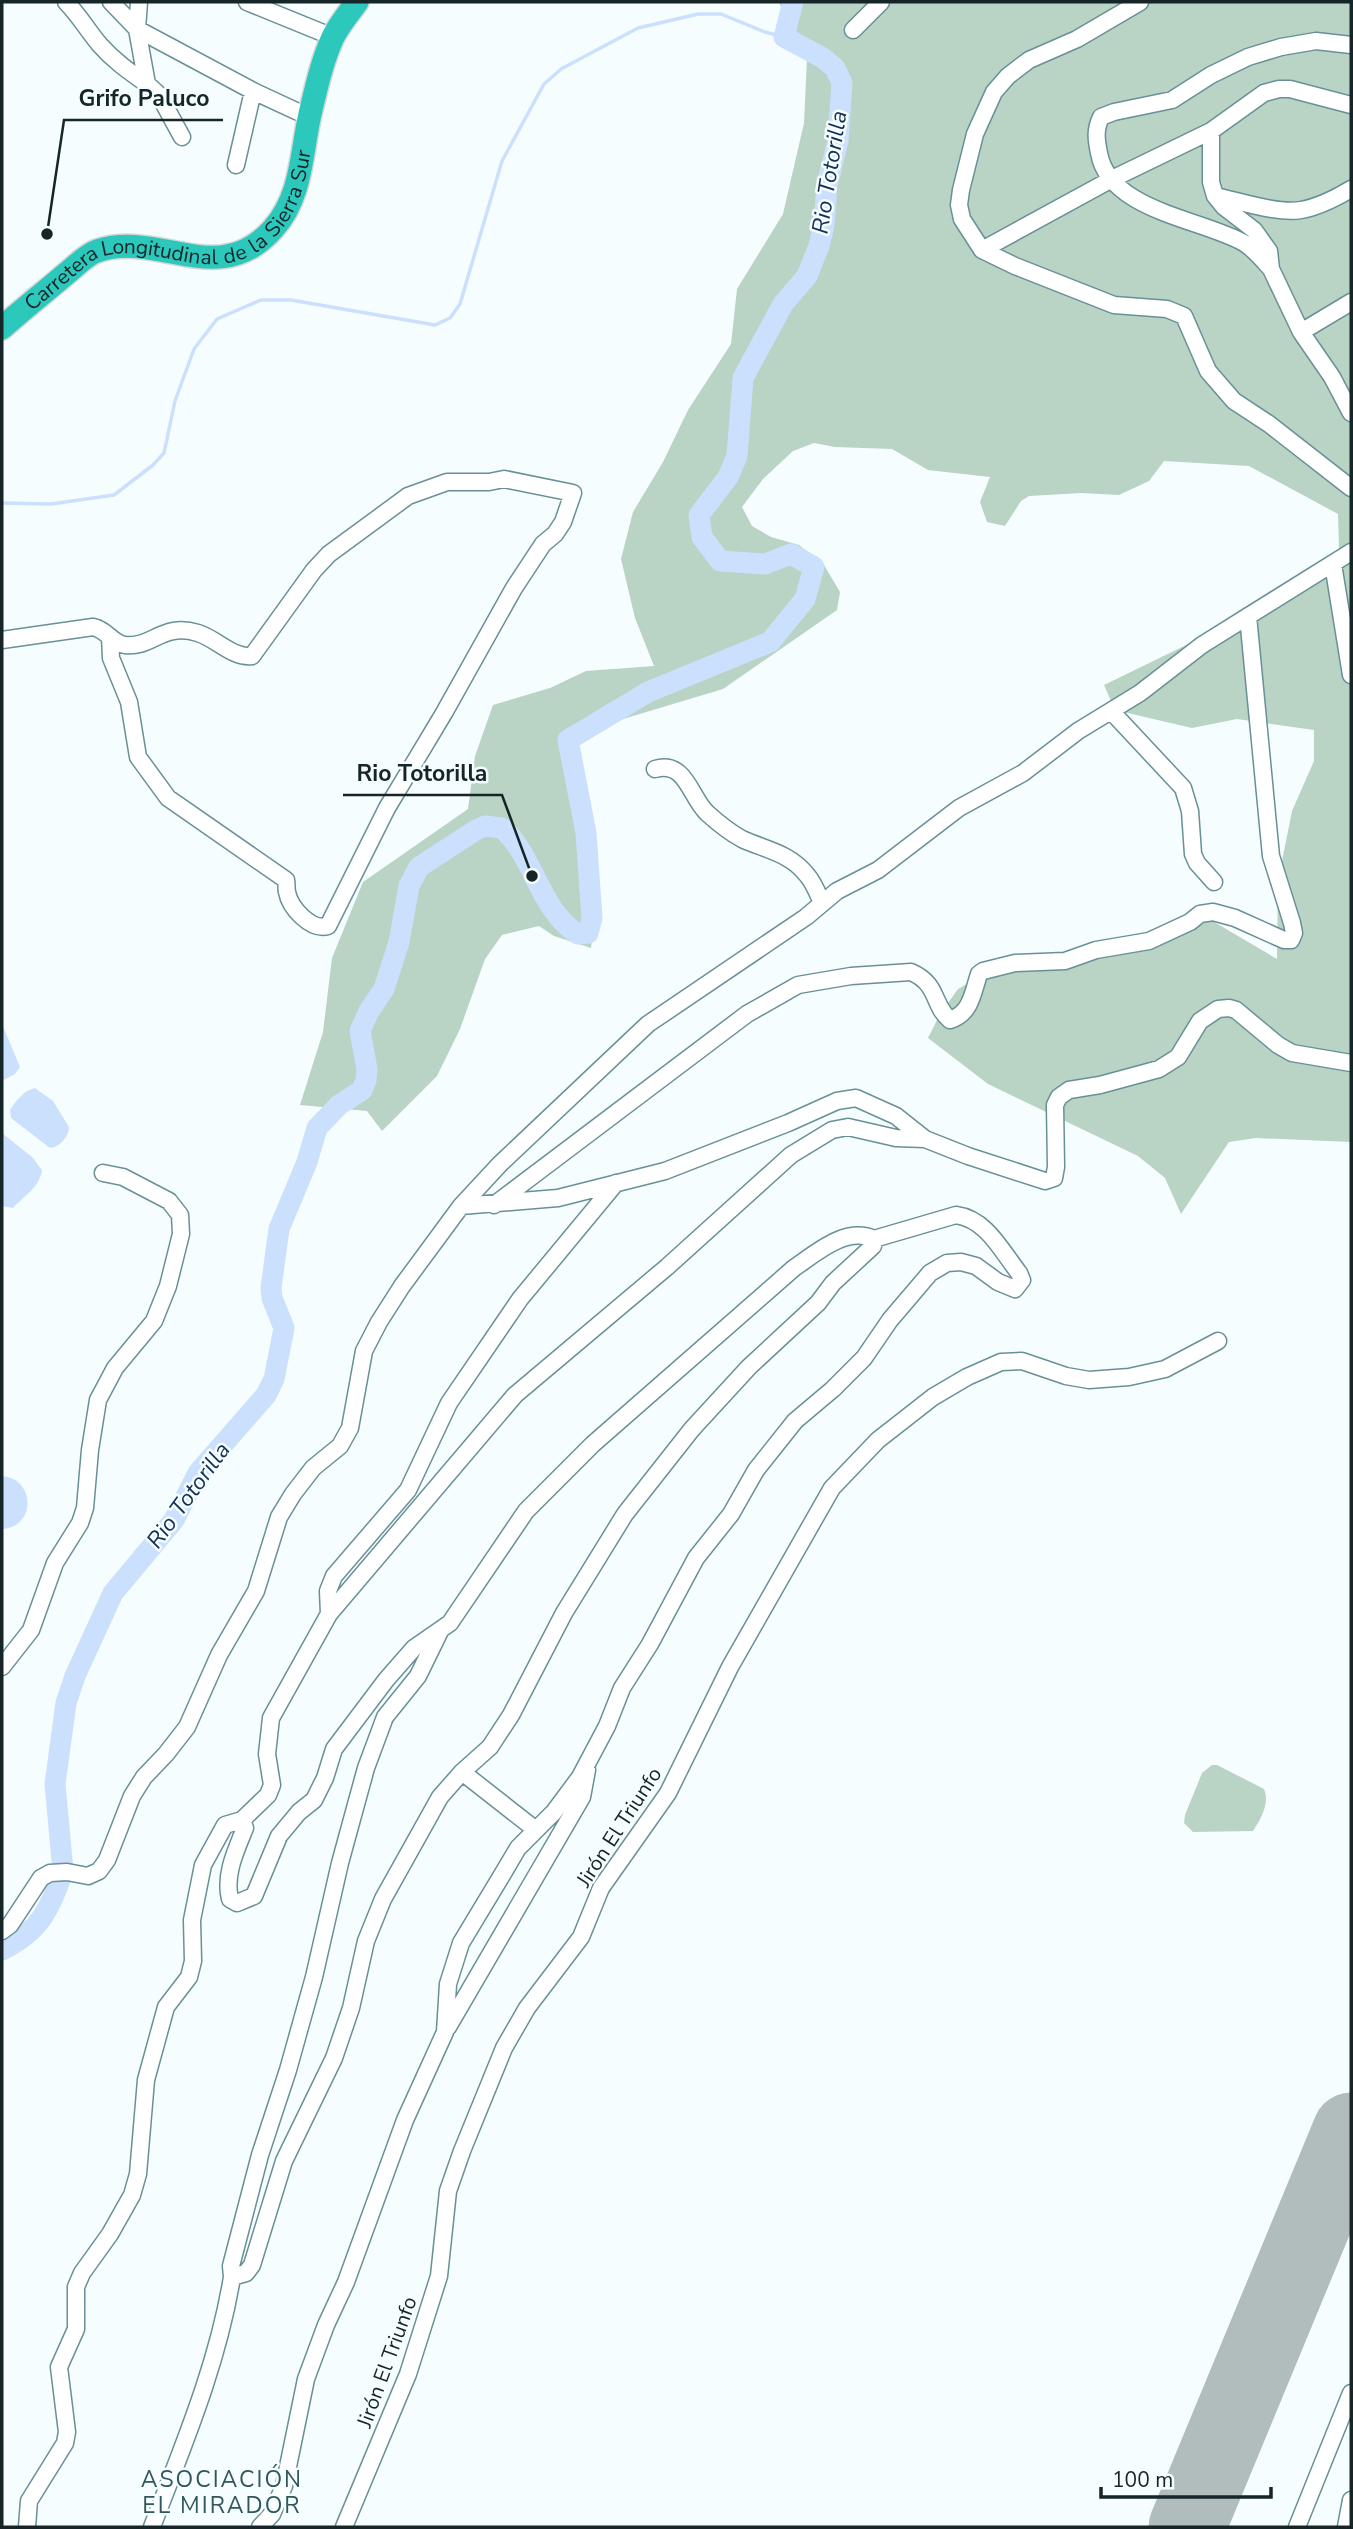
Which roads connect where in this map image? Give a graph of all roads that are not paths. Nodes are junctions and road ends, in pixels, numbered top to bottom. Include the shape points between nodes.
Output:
1 (66, 2) edge
2 (111, 2) edge
3 (139, 2) edge
4 (247, 2) edge
5 (357, 2) edge
6 (881, 2) edge
7 (1140, 2) edge
8 (137, 29) junction
9 (853, 30) dead end
10 (333, 37) junction
11 (1351, 45) edge
12 (147, 84) junction
13 (253, 91) junction
14 (1351, 105) edge
15 (310, 117) junction
16 (1211, 131) junction
17 (182, 137) dead end
18 (236, 164) dead end
19 (1112, 179) junction
20 (1351, 189) edge
21 (1215, 196) junction
22 (982, 250) junction
23 (1271, 269) junction
24 (1351, 302) edge
25 (2, 328) edge
26 (1301, 332) junction
27 (1351, 414) edge
28 (1351, 488) edge
29 (1351, 552) edge
30 (1333, 564) junction
31 (1248, 615) junction
32 (110, 637) junction
33 (2, 640) edge
34 (1351, 675) edge
35 (1111, 711) junction
36 (655, 769) dead end
37 (1214, 882) dead end
38 (822, 904) junction
39 (1351, 1063) edge
40 (925, 1139) junction
41 (103, 1173) dead end
42 (616, 1183) junction
43 (494, 1205) junction
44 (461, 1206) junction
45 (874, 1239) junction
46 (1218, 1341) dead end
47 (329, 1614) junction
48 (440, 1631) junction
49 (2, 1667) edge
50 (588, 1763) junction
51 (463, 1772) junction
52 (242, 1819) junction
53 (536, 1830) junction
54 (2, 1931) edge
55 (445, 2032) junction
56 (232, 2277) junction
57 (1351, 2393) edge
58 (1351, 2500) edge
59 (27, 2527) edge
60 (152, 2527) edge
61 (260, 2527) edge
62 (344, 2527) edge
63 (1297, 2527) edge
64 (1346, 2527) edge

1 - 12 street via 121,67
2 - 8 street
3 - 8 street
4 - 10 street
5 - 10 highway, Carretera Longitudinal de la Sierra Sur
6 - 9 street
7 - 22 street via 1077,39 1029,60 994,92 975,134 960,197 962,219
8 - 12 street
8 - 13 street
10 - 15 highway, Carretera Longitudinal de la Sierra Sur
11 - 19 street via 1316,41 1281,47 1248,57 1171,100 1101,117 1095,130 1100,161
12 - 17 street via 159,95
13 - 15 street
13 - 18 street
14 - 16 street via 1279,89 1264,93
15 - 25 highway, Carretera Longitudinal de la Sierra Sur via 298,184 274,229 258,242 223,258 182,256 130,245 94,252
16 - 19 street
16 - 21 street
19 - 22 street
19 - 23 street via 1135,199 1172,217 1246,244
20 - 21 street via 1301,210
21 - 23 street via 1254,230 1269,251
22 - 28 street via 1114,305 1167,309 1184,316 1208,371 1234,401
23 - 26 street
24 - 26 street
26 - 27 street
29 - 30 street
30 - 31 street
30 - 34 street
31 - 35 street
31 - 43 street via 1271,856 1292,923 1291,940 1235,918 1200,914 1149,942 1108,947 1066,961 1015,963 983,971 968,1007 950,1020 929,985 911,972 798,985 747,1014
32 - 32 street via 110,653 129,702 138,757 168,798 286,880 297,913 324,928 514,587 563,522 573,493 504,479 447,482 408,496 329,554 252,656 242,657 185,629 131,645
32 - 33 street via 93,627
35 - 37 street via 1183,788 1193,854
35 - 38 street
36 - 38 street via 670,768 680,774 706,813 742,838 793,861 812,881
38 - 44 street via 648,1024
39 - 40 street via 1292,1053 1236,1010 1218,1009 1200,1021 1178,1057 1165,1065 1069,1090 1059,1097 1054,1178 1045,1181
40 - 42 street via 896,1116 856,1098 837,1101 665,1171
40 - 47 street via 848,1127 832,1130 791,1155 515,1395
41 - 49 street via 123,1177 169,1201 180,1215 181,1234 155,1321 115,1368 98,1399 80,1523 55,1563 31,1630
42 - 43 street via 558,1198
42 - 47 street via 520,1299 449,1404 408,1490 334,1576 328,1591
43 - 44 street
44 - 54 street via 379,1322 364,1352 350,1427 340,1447 313,1468 279,1517 257,1591 219,1655 187,1727 132,1796 107,1860 88,1876 59,1872 41,1878
45 - 48 street via 856,1235 842,1239 794,1268 593,1444 526,1511
45 - 50 street via 956,1215 968,1217 983,1226 1022,1280 1015,1289 1007,1287 976,1266 961,1262 947,1263 930,1273 864,1358 795,1421 696,1558 622,1688
45 - 51 street via 873,1246 818,1303 748,1367 625,1514 564,1614 511,1715 490,1747
46 - 62 street, Jirón El Triunfo via 1165,1368 1116,1378 1089,1380 1022,1361 1001,1362 933,1397 878,1440 832,1488 730,1667 677,1778 601,1888 581,1937 527,2008 504,2048 448,2191 439,2276 408,2374
47 - 52 street via 271,1718 267,1754 272,1785
48 - 52 street via 414,1648 378,1690 334,1749 314,1800 279,1836 254,1896 237,1903 228,1890 233,1855 245,1828
48 - 56 street via 418,1676 385,1717 366,1768 314,1978 249,2196
50 - 53 street
50 - 55 street via 582,1797
51 - 53 street
51 - 56 street via 440,1797 383,1899 366,1941 334,2058 284,2161 252,2265 246,2273
52 - 59 street via 225,1825 203,1865 192,1920 191,1969 166,2007 146,2080 138,2174 132,2195 76,2287 76,2329 59,2367 65,2443 29,2501
53 - 55 street via 518,1848 461,1943 448,1984
55 - 61 street via 405,2120 326,2325 306,2379 284,2486 272,2514
56 - 60 street via 209,2375
57 - 63 street
58 - 64 street

